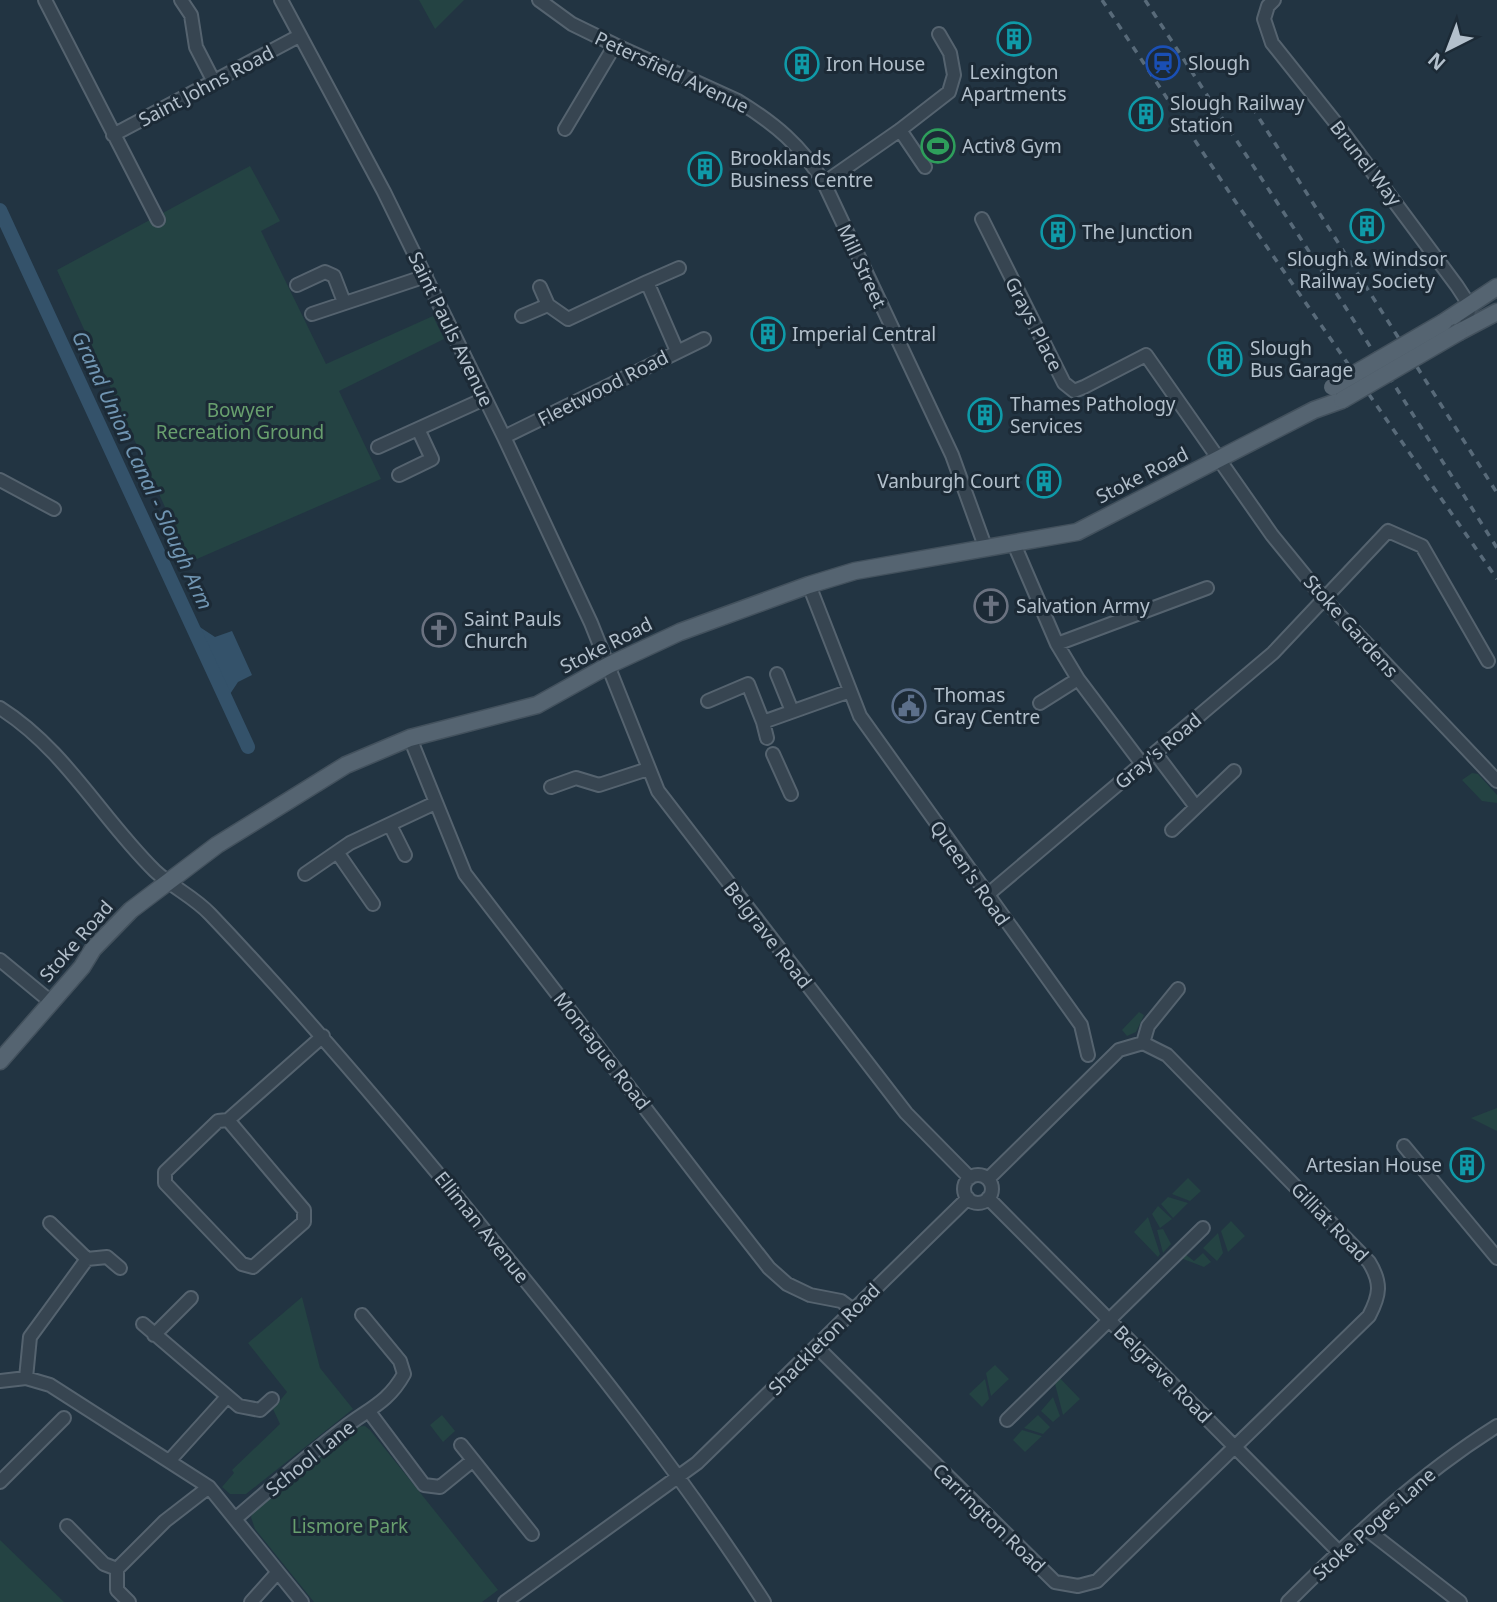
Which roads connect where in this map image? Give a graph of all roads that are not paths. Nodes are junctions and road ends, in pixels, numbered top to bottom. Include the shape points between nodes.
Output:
1 (45, 0) edge
2 (181, 0) edge
3 (281, 0) edge
4 (539, 0) edge
5 (1274, 0) edge
6 (939, 34) dead end
7 (299, 36) junction
8 (615, 46) junction
9 (214, 82) junction
10 (565, 129) dead end
11 (900, 130) junction
12 (113, 135) junction
13 (925, 167) dead end
14 (824, 183) junction
15 (982, 219) dead end
16 (159, 220) dead end
17 (679, 268) dead end
18 (426, 276) junction
19 (647, 282) junction
20 (297, 285) dead end
21 (540, 287) dead end
22 (1497, 287) edge
23 (344, 302) junction
24 (548, 305) junction
25 (1470, 306) junction
26 (1497, 312) edge
27 (312, 314) dead end
28 (522, 316) dead end
29 (1462, 330) junction
30 (704, 339) dead end
31 (677, 351) junction
32 (1146, 355) joint
33 (1337, 394) junction
34 (484, 399) junction
35 (418, 429) junction
36 (504, 437) junction
37 (378, 447) dead end
38 (1218, 460) junction
39 (399, 475) dead end
40 (0, 480) edge
41 (54, 509) dead end
42 (1014, 544) junction
43 (986, 549) junction
44 (809, 585) junction
45 (1207, 588) dead end
46 (1325, 600) junction
47 (1057, 644) junction
48 (1488, 661) dead end
49 (609, 665) junction
50 (776, 674) dead end
51 (1079, 678) junction
52 (850, 691) junction
53 (708, 701) dead end
54 (1040, 703) dead end
55 (0, 708) edge
56 (792, 712) junction
57 (763, 722) junction
58 (410, 738) junction
59 (767, 738) dead end
60 (773, 754) dead end
61 (1156, 754) junction
62 (1142, 764) junction
63 (648, 769) junction
64 (1234, 771) dead end
65 (1497, 781) edge
66 (551, 787) dead end
67 (792, 794) dead end
68 (435, 803) junction
69 (1196, 807) junction
70 (390, 825) junction
71 (1172, 830) dead end
72 (337, 852) junction
73 (405, 855) dead end
74 (305, 874) dead end
75 (167, 881) junction
76 (986, 896) junction
77 (373, 904) dead end
78 (0, 960) edge
79 (1178, 989) dead end
80 (51, 1002) junction
81 (323, 1036) junction
82 (1143, 1043) junction
83 (1088, 1055) dead end
84 (0, 1061) edge
85 (228, 1120) junction
86 (1404, 1146) dead end
87 (970, 1178) junction
88 (988, 1179) junction
89 (968, 1198) junction
90 (988, 1198) junction
91 (50, 1223) dead end
92 (1203, 1228) dead end
93 (1497, 1258) edge
94 (87, 1259) junction
95 (120, 1268) dead end
96 (191, 1298) dead end
97 (853, 1310) junction
98 (362, 1315) dead end
99 (1109, 1319) junction
100 (143, 1324) dead end
101 (154, 1335) junction
102 (817, 1347) junction
103 (26, 1378) junction
104 (0, 1381) edge
105 (226, 1398) junction
106 (271, 1399) dead end
107 (370, 1413) junction
108 (64, 1418) dead end
109 (1007, 1420) dead end
110 (1497, 1426) edge
111 (461, 1445) dead end
112 (1235, 1447) junction
113 (170, 1460) junction
114 (472, 1461) junction
115 (679, 1479) junction
116 (0, 1482) edge
117 (209, 1487) junction
118 (235, 1519) junction
119 (67, 1526) dead end
120 (1366, 1529) junction
121 (532, 1534) dead end
122 (1338, 1551) junction
123 (117, 1569) junction
124 (277, 1573) junction
125 (129, 1602) edge
126 (251, 1602) edge
127 (302, 1602) edge
128 (505, 1602) edge
129 (764, 1602) edge
130 (1288, 1602) edge
131 (1460, 1602) edge

1 - 12 street
2 - 9 street via 196,11 197,47
3 - 7 street, Saint Pauls Avenue
4 - 8 street, Petersfield Avenue
5 - 25 street, Brunel Way via 1264,19 1272,43 1402,209
6 - 11 street via 950,53 954,75 949,92
7 - 9 street, Saint Johns Road
7 - 18 street, Saint Pauls Avenue
8 - 10 street
8 - 14 street, Petersfield Avenue via 759,114 800,147
9 - 12 street, Saint Johns Road
11 - 13 street
11 - 14 street
12 - 16 street
14 - 43 street, Mill Street via 952,455
15 - 32 street, Grays Place via 1064,383 1074,391
17 - 19 street
18 - 23 street
18 - 34 street, Saint Pauls Avenue
19 - 24 street via 568,319
19 - 31 street
20 - 23 street via 325,272 334,276
21 - 24 street
22 - 25 main road, Stoke Road
23 - 27 street
24 - 28 street
25 - 29 street
25 - 33 main road, Stoke Road, bridge
26 - 29 main road, Stoke Road
29 - 33 main road, Stoke Road, bridge
30 - 31 street, Fleetwood Road
31 - 36 street, Fleetwood Road
32 - 38 street, Stoke Gardens
33 - 38 main road, Stoke Road
34 - 35 street
34 - 36 street, Saint Pauls Avenue
35 - 37 street
35 - 39 street via 432,460
36 - 49 street, Saint Pauls Avenue
38 - 42 main road, Stoke Road via 1077,532
38 - 46 street, Stoke Gardens
40 - 41 street
42 - 43 main road, Stoke Road
42 - 47 street
43 - 44 main road, Stoke Road via 856,571
44 - 49 main road, Stoke Road via 680,632
44 - 52 street, Queen's Road
45 - 47 street
46 - 48 street, Gray's Road via 1388,531 1422,546
46 - 61 street, Gray's Road via 1273,653
46 - 65 street, Stoke Gardens
47 - 51 street
49 - 58 main road, Stoke Road via 537,705
49 - 63 street, Belgrave Road
50 - 56 street
51 - 54 street
51 - 62 street
52 - 56 street
52 - 76 street, Queen's Road via 860,716
53 - 57 street via 748,684
55 - 75 street, Elliman Avenue via 72,771
56 - 57 street
57 - 59 street
58 - 68 street, Montague Road
58 - 75 main road, Stoke Road via 346,765
60 - 67 street
61 - 62 street, Gray's Road
61 - 69 street
62 - 76 street, Gray's Road
63 - 66 street via 599,785 576,778
63 - 87 street, Belgrave Road via 668,807 906,1113
64 - 69 street
68 - 70 street
68 - 97 street, Montague Road via 471,881 769,1268 787,1284 810,1295 841,1301
69 - 71 street
70 - 72 street
70 - 73 street
72 - 74 street
72 - 77 street
75 - 80 main road, Stoke Road via 116,924
75 - 81 street, Elliman Avenue via 211,914
76 - 83 street, Queen's Road via 1081,1025
78 - 80 street
79 - 82 street via 1148,1026
80 - 84 main road, Stoke Road
81 - 85 street
81 - 115 street, Elliman Avenue via 558,1320
82 - 88 street via 1119,1050
82 - 112 street, Gilliat Road via 1167,1055 1370,1262 1379,1278 1379,1298 1369,1316
85 - 85 street via 218,1121 165,1172 165,1183 242,1264 253,1266 304,1222 304,1210
86 - 93 street
87 - 88 street via 981,1175
87 - 89 street via 964,1190
88 - 90 street
89 - 90 street via 976,1202
89 - 97 street, Shackleton Road
90 - 99 street, Belgrave Road
91 - 94 street
92 - 99 street
94 - 95 street via 107,1257
94 - 103 street via 30,1337
96 - 101 street
97 - 102 street, Shackleton Road
98 - 107 street via 400,1361 404,1374
99 - 109 street
99 - 112 street, Belgrave Road
100 - 101 street
101 - 105 street
102 - 112 street, Carrington Road via 1055,1582 1078,1586 1097,1581
102 - 115 street, Shackleton Road
103 - 104 street
103 - 113 street via 50,1385
105 - 106 street via 260,1410
105 - 113 street
107 - 114 street, School Lane via 424,1485 440,1487
107 - 118 street, School Lane via 346,1426
108 - 116 street
110 - 120 street, Stoke Poges Lane via 1403,1493
111 - 114 street
112 - 122 street, Belgrave Road
113 - 117 street
114 - 121 street
115 - 128 street, Shackleton Road
115 - 129 street, Elliman Avenue
117 - 118 street
117 - 123 street via 165,1521
118 - 124 street
119 - 123 street via 104,1564
120 - 122 street, Stoke Poges Lane
120 - 131 street
122 - 130 street, Stoke Poges Lane
123 - 125 street via 117,1590
124 - 126 street
124 - 127 street

